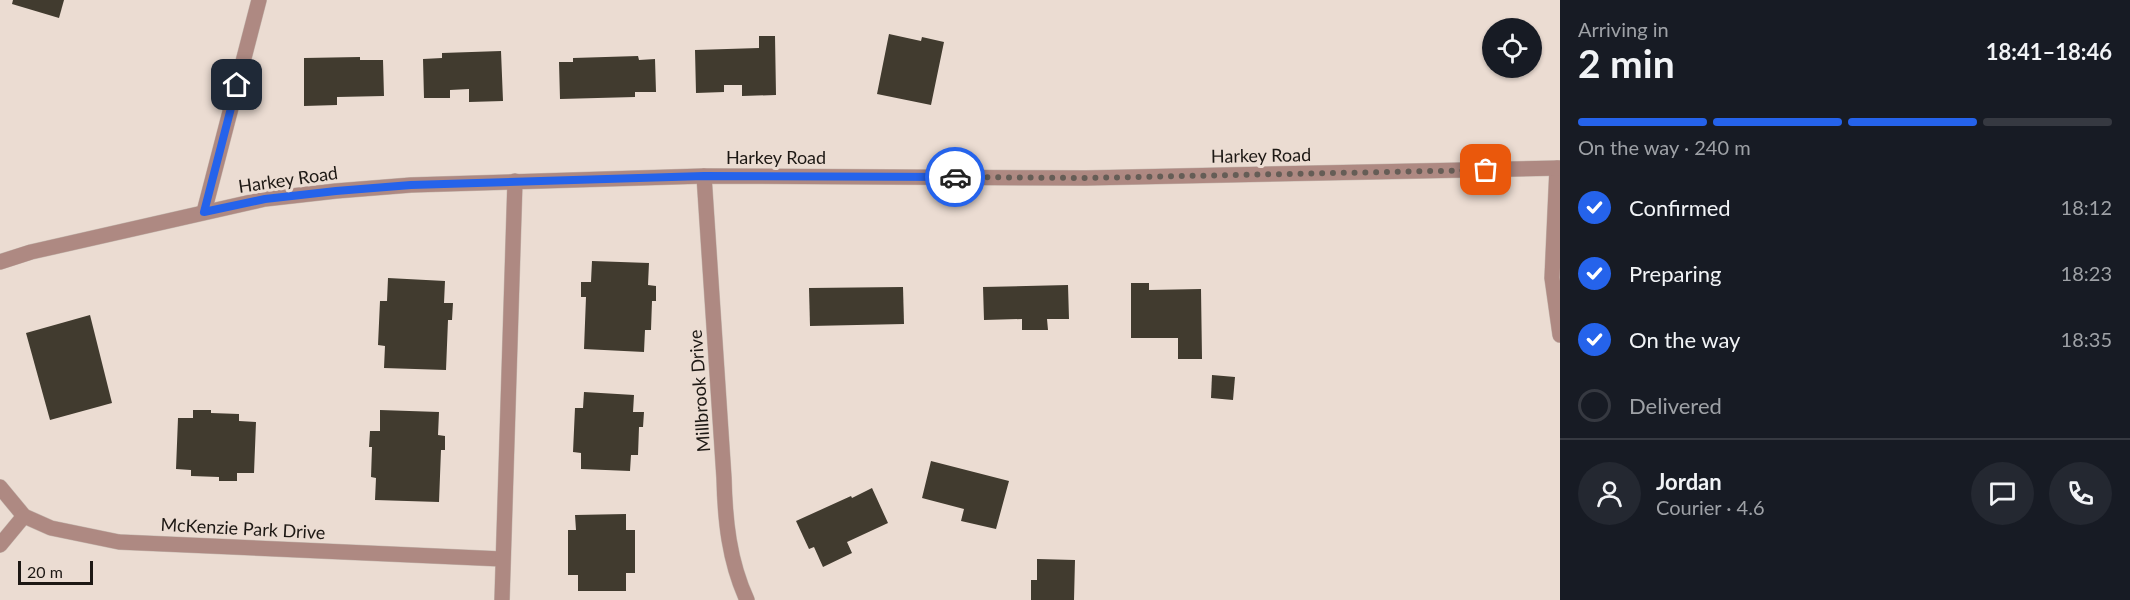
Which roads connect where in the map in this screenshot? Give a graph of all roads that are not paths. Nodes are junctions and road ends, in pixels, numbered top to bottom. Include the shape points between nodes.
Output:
1 (259, 0) edge
2 (1558, 168) edge
3 (704, 176) junction
4 (515, 181) junction
5 (204, 212) junction
6 (0, 262) edge
7 (1560, 335) edge
8 (0, 487) edge
9 (24, 516) junction
10 (0, 545) edge
11 (502, 559) junction
12 (502, 600) edge
13 (747, 600) edge

1 - 5 street
2 - 3 street, Harkey Road via 1086,178
2 - 7 street via 1552,278
3 - 4 street, Harkey Road
3 - 13 street, Millbrook Drive via 725,516 731,554
4 - 5 street, Harkey Road via 336,191 265,199
4 - 11 street
5 - 6 street, Harkey Road
8 - 9 street, McKenzie Park Drive
9 - 10 street
9 - 11 street, McKenzie Park Drive via 51,528 119,542
11 - 12 street

